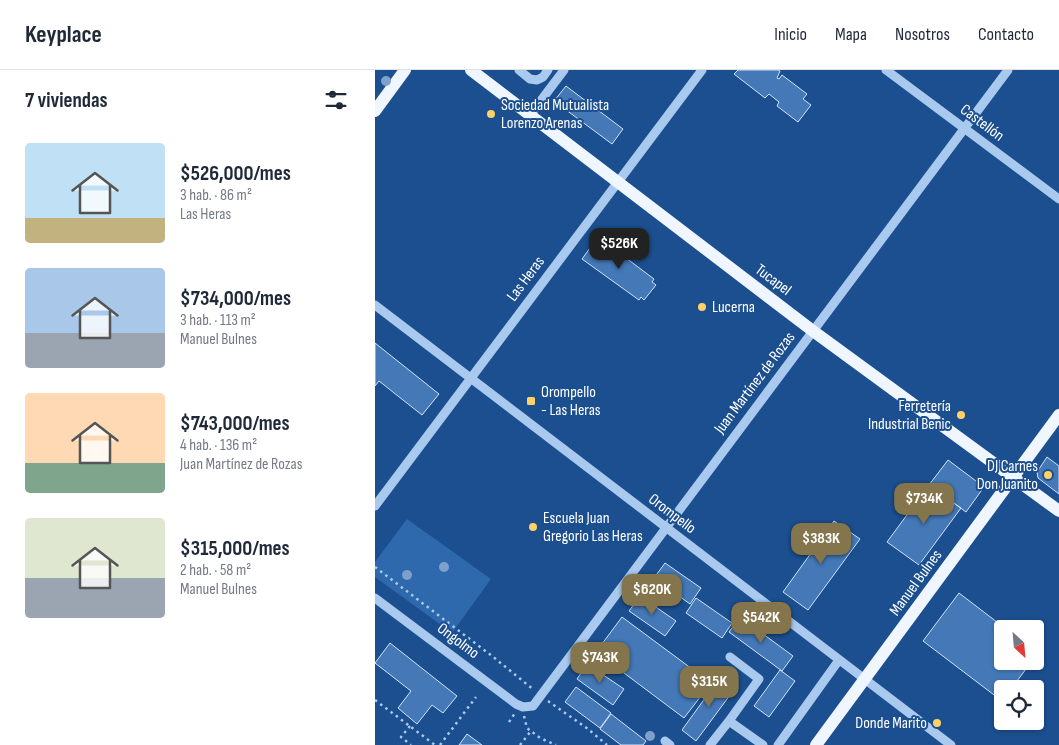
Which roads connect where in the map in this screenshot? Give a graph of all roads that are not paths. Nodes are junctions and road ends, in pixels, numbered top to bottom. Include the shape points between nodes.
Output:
1 (405, 70) edge
2 (471, 70) edge
3 (519, 70) edge
4 (548, 70) edge
5 (564, 70) edge
6 (702, 70) edge
7 (887, 70) edge
8 (1008, 70) edge
9 (375, 111) edge
10 (530, 115) junction
11 (964, 129) junction
12 (617, 182) junction
13 (1059, 199) edge
14 (375, 305) edge
15 (813, 331) junction
16 (471, 378) junction
17 (1059, 415) edge
18 (1013, 477) junction
19 (375, 506) edge
20 (1059, 511) edge
21 (666, 528) junction
22 (375, 598) edge
23 (729, 657) dead end
24 (839, 660) junction
25 (864, 680) junction
26 (523, 707) joint
27 (729, 720) junction
28 (710, 745) edge
29 (763, 745) edge
30 (778, 745) edge
31 (816, 745) edge
32 (951, 745) edge

1 - 9 main road
2 - 10 main road, Tucapel
3 - 4 street via 530,79 537,80
5 - 10 street
6 - 12 street, Las Heras
7 - 11 street, Castellón
8 - 11 street, Juan Martínez de Rozas
10 - 12 main road, Tucapel
11 - 13 street, Castellón
11 - 15 street, Juan Martínez de Rozas
12 - 15 main road, Tucapel
12 - 16 street, Las Heras
14 - 16 street, Orompello
15 - 18 main road, Tucapel
15 - 21 street, Juan Martínez de Rozas
16 - 19 street, Las Heras
16 - 21 street, Orompello
17 - 18 main road, Manuel Bulnes
18 - 20 main road, Tucapel
18 - 25 main road, Manuel Bulnes
21 - 24 street, Orompello
21 - 26 street, Juan Martínez de Rozas via 541,696 533,706
22 - 26 street, Ongolmo
23 - 27 street via 759,679
24 - 25 street, Orompello
24 - 30 street
25 - 31 main road, Manuel Bulnes
25 - 32 street, Orompello
27 - 28 street
27 - 29 street

